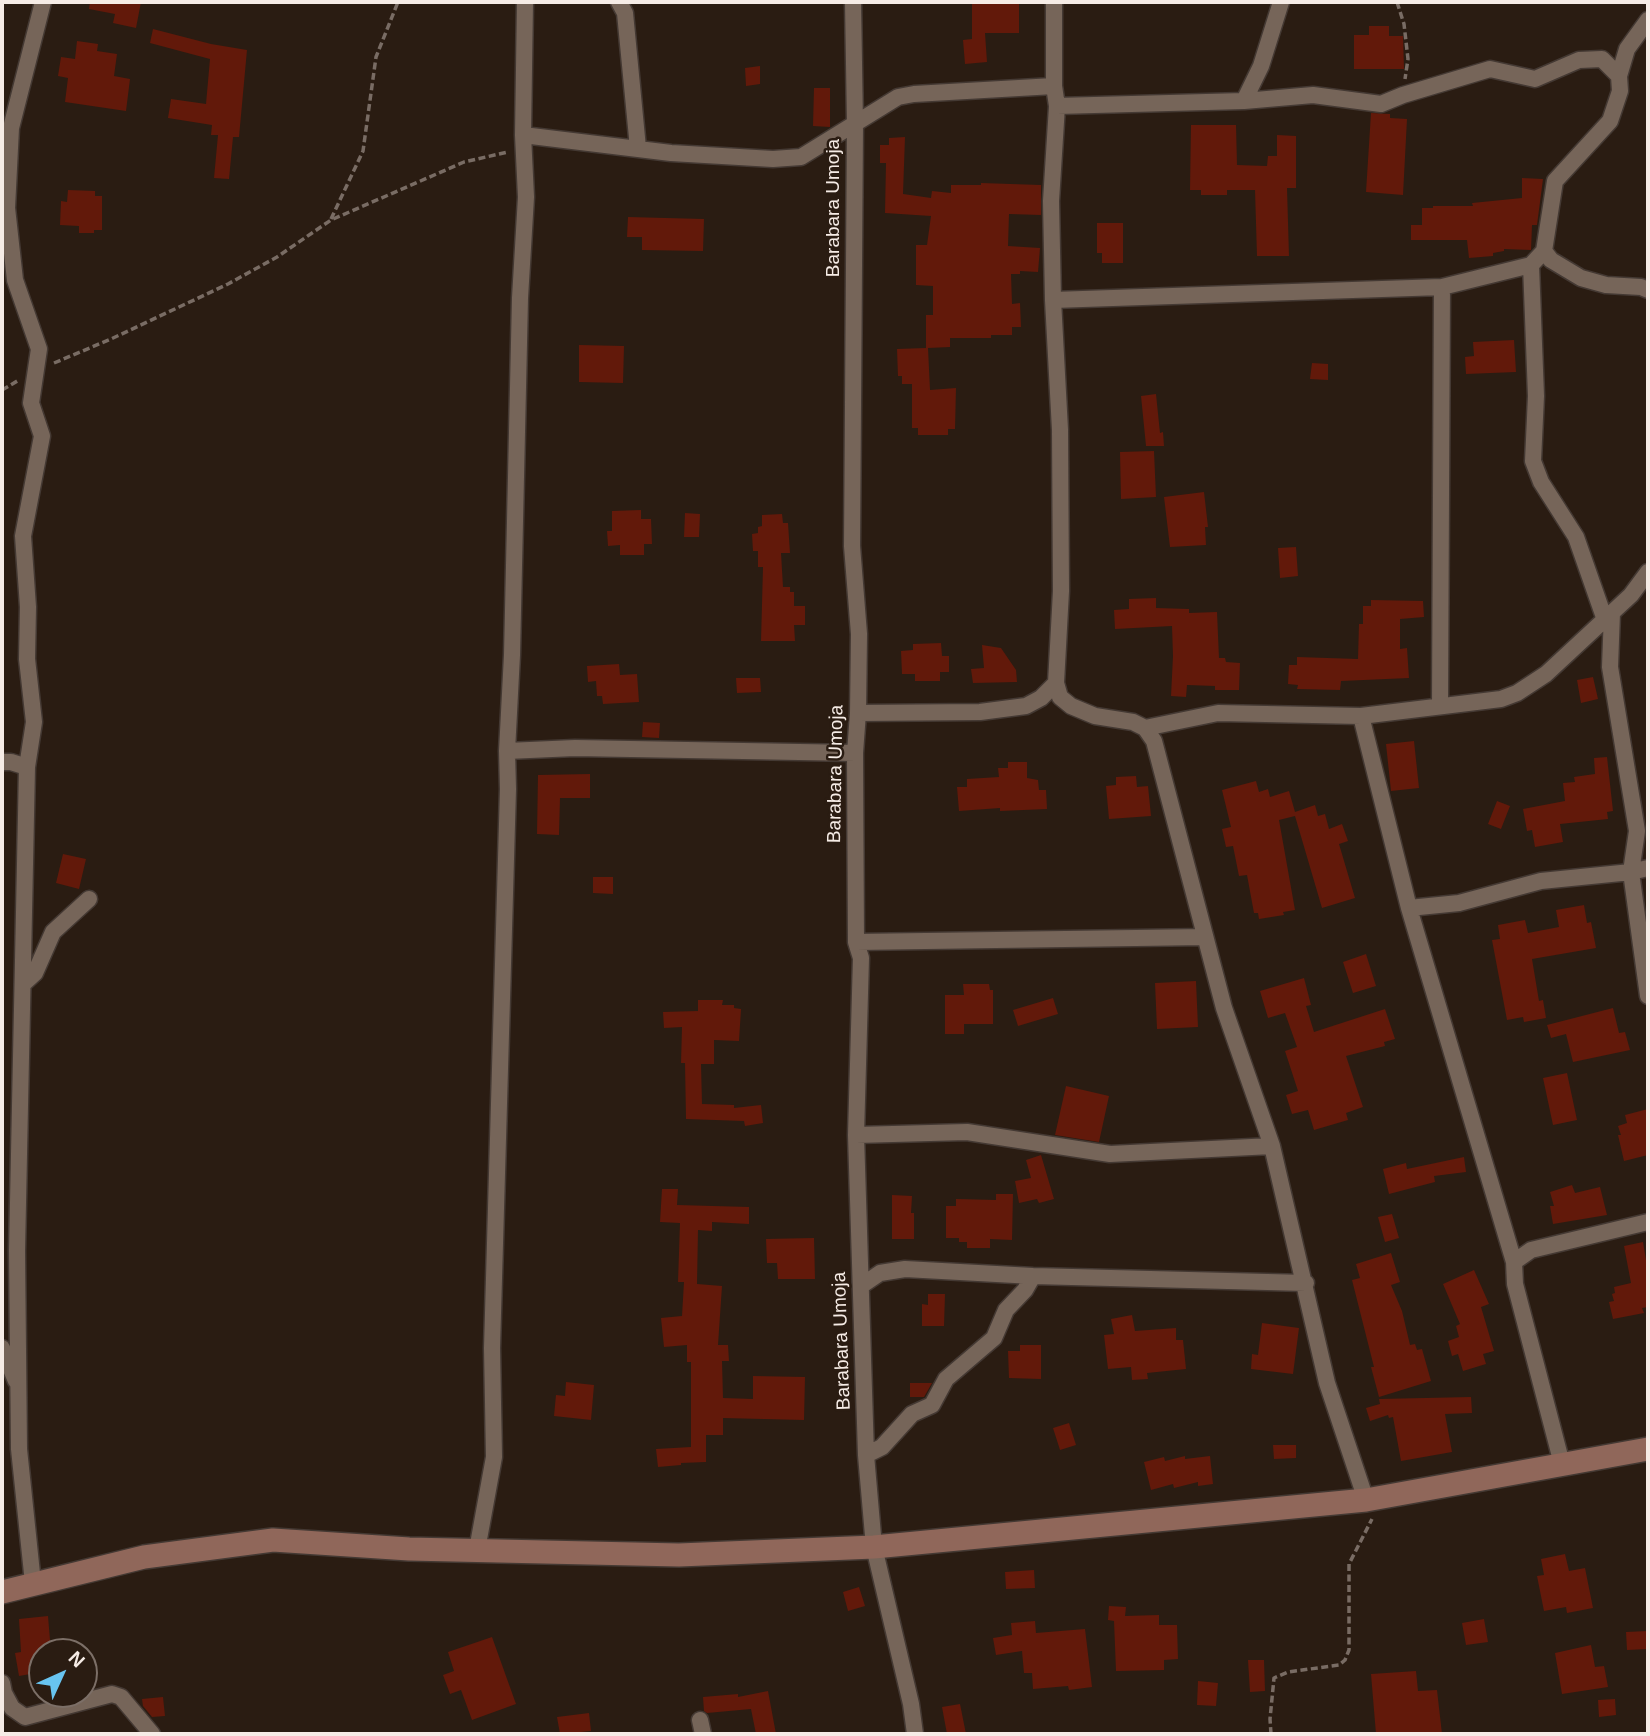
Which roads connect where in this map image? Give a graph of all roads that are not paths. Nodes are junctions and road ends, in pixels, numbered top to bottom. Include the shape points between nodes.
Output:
1 (43, 2) edge
2 (525, 2) edge
3 (619, 2) edge
4 (853, 2) edge
5 (1054, 2) edge
6 (1281, 2) edge
7 (1648, 20) edge
8 (1627, 49) junction
9 (1602, 59) junction
10 (1619, 76) junction
11 (1054, 86) junction
12 (1244, 101) junction
13 (1057, 106) junction
14 (855, 124) junction
15 (524, 142) junction
16 (638, 148) junction
17 (1544, 251) junction
18 (1531, 265) junction
19 (1442, 287) junction
20 (1648, 290) edge
21 (1053, 300) junction
22 (1648, 572) edge
23 (1631, 595) junction
24 (1648, 595) edge
25 (1609, 616) junction
26 (1058, 690) junction
27 (1440, 705) junction
28 (859, 713) junction
29 (1361, 716) junction
30 (1145, 728) junction
31 (507, 751) junction
32 (855, 753) junction
33 (2, 762) edge
34 (27, 767) junction
35 (1648, 868) edge
36 (1631, 872) junction
37 (89, 899) dead end
38 (1409, 908) junction
39 (1205, 937) junction
40 (856, 942) junction
41 (23, 984) junction
42 (1648, 996) edge
43 (856, 1135) junction
44 (1272, 1146) junction
45 (1648, 1222) edge
46 (10, 1253) edge
47 (1514, 1262) junction
48 (1033, 1276) junction
49 (1306, 1283) junction
50 (861, 1286) junction
51 (2, 1348) edge
52 (20, 1391) junction
53 (1648, 1448) edge
54 (866, 1455) junction
55 (1562, 1464) junction
56 (1375, 1499) junction
57 (874, 1547) junction
58 (477, 1550) junction
59 (33, 1583) junction
60 (2, 1592) edge
61 (2, 1683) edge
62 (152, 1734) edge
63 (915, 1734) edge

1 - 34 street via 11,128 7,208 15,280 39,349 31,403 42,436 23,536 26,659 34,722
2 - 15 street
3 - 16 street via 625,13
4 - 14 street, Barabara Umoja
5 - 11 street
6 - 12 street via 1261,66
7 - 8 street
8 - 9 street
8 - 10 street
9 - 10 street
9 - 12 street via 1579,60 1535,79 1490,69 1381,104 1313,95
10 - 17 street via 1620,91 1609,121 1555,181
11 - 13 street
11 - 14 street via 906,96
12 - 13 street
13 - 21 street via 1051,201
14 - 16 street via 801,157 773,159
14 - 28 street, Barabara Umoja via 852,547
15 - 16 street
15 - 31 street via 526,197
17 - 18 street
17 - 20 street via 1550,260 1581,278
18 - 19 street
18 - 25 street via 1536,396 1533,461 1576,537
19 - 21 street
19 - 27 street
21 - 26 street via 1060,443
22 - 23 street
23 - 24 street
23 - 25 street
25 - 27 street via 1546,674 1517,693
25 - 36 street via 1610,667 1637,831
26 - 28 street via 1026,706 980,712
26 - 30 street via 1071,706
27 - 29 street
28 - 32 street, Barabara Umoja
29 - 30 street via 1219,713
29 - 38 street
30 - 39 street via 1154,741
31 - 32 street
31 - 58 street via 492,1348 494,1457
32 - 40 street, Barabara Umoja
33 - 34 street
34 - 41 street
35 - 36 street
36 - 38 street via 1541,881 1459,903
36 - 42 street
37 - 41 street via 52,932 35,973
38 - 47 street
39 - 40 street
39 - 44 street via 1224,1008
40 - 43 street, Barabara Umoja via 861,958
41 - 46 street
43 - 44 street via 967,1132 1111,1154
43 - 50 street, Barabara Umoja
44 - 49 street
45 - 47 street via 1531,1250
46 - 52 street
47 - 55 street via 1515,1284
48 - 49 street
48 - 50 street via 905,1269 880,1273
48 - 54 street via 1006,1310 994,1338 946,1379 932,1405 912,1415 883,1447
49 - 56 street via 1327,1383
50 - 54 street, Barabara Umoja
51 - 52 street
52 - 59 street via 19,1449
53 - 55 street
54 - 57 street, Barabara Umoja
55 - 56 street
56 - 57 street
57 - 58 street via 679,1555
57 - 63 street, Barabara Umoja
58 - 59 street via 273,1540 144,1557
59 - 60 street
61 - 62 street via 12,1708 25,1717 112,1694 121,1697

